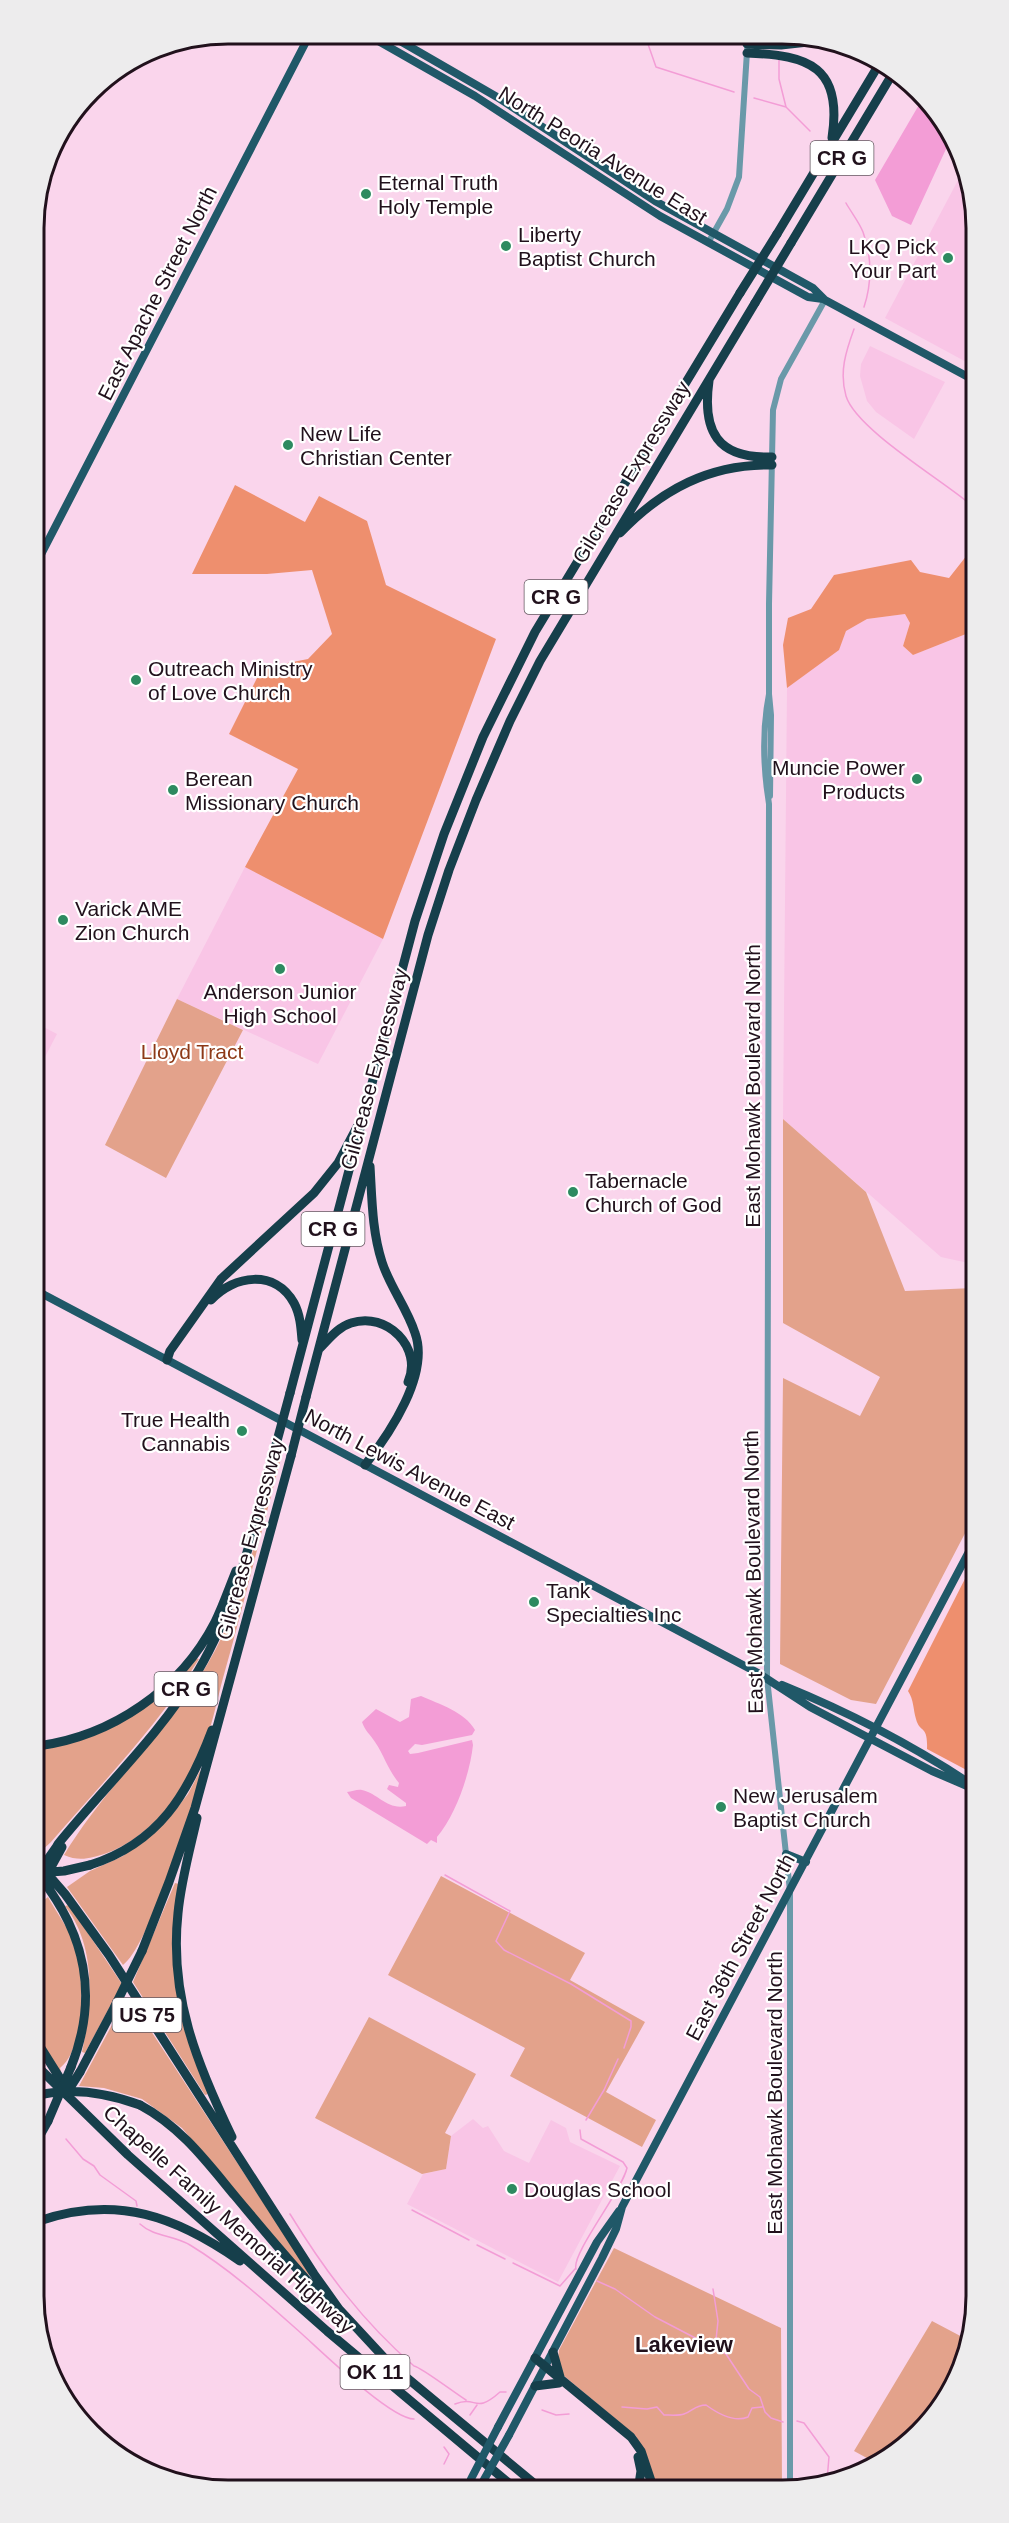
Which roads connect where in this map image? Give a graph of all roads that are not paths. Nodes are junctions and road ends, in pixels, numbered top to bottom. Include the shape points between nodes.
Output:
1 (305, 43) edge
2 (382, 43) edge
3 (404, 43) edge
4 (747, 44) edge
5 (791, 44) edge
6 (875, 70) edge
7 (889, 79) edge
8 (831, 143) junction
9 (713, 235) junction
10 (708, 243) junction
11 (825, 300) junction
12 (966, 376) edge
13 (710, 377) junction
14 (772, 461) junction
15 (606, 547) junction
16 (44, 549) edge
17 (365, 1113) junction
18 (370, 1158) junction
19 (44, 1295) edge
20 (303, 1345) junction
21 (318, 1351) junction
22 (167, 1360) junction
23 (365, 1465) junction
24 (253, 1530) junction
25 (965, 1559) edge
26 (767, 1678) junction
27 (231, 1681) junction
28 (222, 1713) junction
29 (876, 1730) junction
30 (871, 1739) junction
31 (44, 1745) edge
32 (965, 1781) edge
33 (965, 1784) edge
34 (60, 1845) junction
35 (786, 1854) junction
36 (806, 1862) junction
37 (44, 1866) edge
38 (44, 1870) edge
39 (44, 1873) edge
40 (44, 1878) edge
41 (44, 1882) edge
42 (790, 1891) junction
43 (44, 2053) edge
44 (44, 2073) edge
45 (44, 2094) edge
46 (82, 2112) junction
47 (48, 2121) junction
48 (44, 2128) edge
49 (248, 2172) junction
50 (622, 2207) junction
51 (44, 2220) edge
52 (277, 2287) junction
53 (374, 2348) junction
54 (553, 2352) junction
55 (534, 2360) junction
56 (544, 2368) junction
57 (559, 2380) junction
58 (535, 2386) junction
59 (790, 2479) edge
60 (470, 2480) edge
61 (484, 2480) edge
62 (505, 2480) edge
63 (530, 2480) edge
64 (639, 2480) edge
65 (651, 2480) edge

1 - 16 main road, East Apache Street North
2 - 10 main road, North Peoria Avenue East via 475,96 626,195
3 - 9 main road, North Peoria Avenue East via 497,97 596,164
4 - 5 highway
4 - 8 highway via 798,58 820,74 834,98
4 - 9 street via 739,177
6 - 8 highway, Gilcrease Expressway / CR G
7 - 13 highway, Gilcrease Expressway / CR G, bridge
8 - 17 highway, Gilcrease Expressway / CR G, bridge via 535,633 483,736 422,899
9 - 10 street
9 - 11 main road, North Peoria Avenue East via 813,288
10 - 11 main road, North Peoria Avenue East via 808,297
11 - 12 main road, North Peoria Avenue East
11 - 14 street, East Mohawk Boulevard North via 781,379 773,410
13 - 14 highway via 707,411 716,436 740,455
13 - 15 highway, Gilcrease Expressway / CR G
14 - 15 highway via 714,472 682,484 648,506
14 - 26 street, East Mohawk Boulevard North via 769,694 764,754 769,804
15 - 18 highway, Gilcrease Expressway / CR G via 524,691 448,870
17 - 20 highway, Gilcrease Expressway / CR G
17 - 22 highway via 324,1182 221,1279
18 - 21 highway, Gilcrease Expressway / CR G
18 - 23 highway via 373,1223 379,1250 390,1283 414,1330 419,1360 410,1392
19 - 22 main road, North Lewis Avenue East
20 - 22 highway via 299,1315 288,1295 266,1281 244,1280 225,1287 211,1300
20 - 24 highway, Gilcrease Expressway / CR G, bridge
21 - 23 highway via 344,1326 363,1320 389,1327 407,1347 411,1360 409,1379
21 - 27 highway, Gilcrease Expressway / CR G, bridge
22 - 23 main road, North Lewis Avenue East
23 - 26 main road, North Lewis Avenue East
24 - 31 highway via 214,1622 194,1656 175,1677 144,1704 113,1723 80,1737
24 - 34 highway, Gilcrease Expressway / CR G via 230,1606 198,1671 161,1724
25 - 29 main road, East 36th Street North
26 - 29 main road, North Lewis Avenue East
26 - 30 main road, North Lewis Avenue East via 810,1707
26 - 35 street, East Mohawk Boulevard North
27 - 28 highway, Gilcrease Expressway / CR G
27 - 39 highway, bridge via 197,1769 161,1821 118,1853 90,1865
28 - 47 highway, Gilcrease Expressway / CR G, bridge via 187,1833 142,1951 90,2055
28 - 49 highway via 182,1884 176,1953 186,2023 196,2059
29 - 30 main road, East 36th Street North
29 - 32 main road, North Lewis Avenue East
30 - 33 main road, North Lewis Avenue East
30 - 36 main road, East 36th Street North
34 - 37 highway, bridge
34 - 40 highway, bridge
35 - 36 main road
35 - 42 street, East Mohawk Boulevard North
36 - 42 main road, East 36th Street North
38 - 49 highway, Chapelle Family Memorial Highway / US 75 via 90,1927
41 - 47 highway, bridge via 72,1927 87,1994 76,2055
42 - 50 main road, East 36th Street North
42 - 59 street, East Mohawk Boulevard North
43 - 46 highway
44 - 46 highway, Chapelle Family Memorial Highway
45 - 53 highway, OK 11, bridge via 64,2091 113,2096 140,2105 168,2122 191,2143 304,2278
46 - 52 highway, Chapelle Family Memorial Highway
47 - 48 highway, Gilcrease Expressway / CR G
49 - 53 highway, Chapelle Family Memorial Highway / US 75 via 314,2274
50 - 54 main road, East 36th Street North via 605,2252
50 - 55 main road, East 36th Street North via 597,2242
51 - 52 highway, OK 11 via 104,2210 161,2218 202,2236
52 - 62 highway, Chapelle Family Memorial Highway / OK 11
53 - 63 highway, Chapelle Family Memorial Highway / OK 11
54 - 56 main road, East 36th Street North
54 - 57 highway
55 - 56 highway
55 - 60 main road, East 36th Street North, bridge
56 - 57 highway
56 - 58 main road, East 36th Street North
57 - 58 highway
57 - 64 highway via 632,2445 640,2465
57 - 65 highway via 631,2437 641,2451
58 - 61 main road, East 36th Street North, bridge

